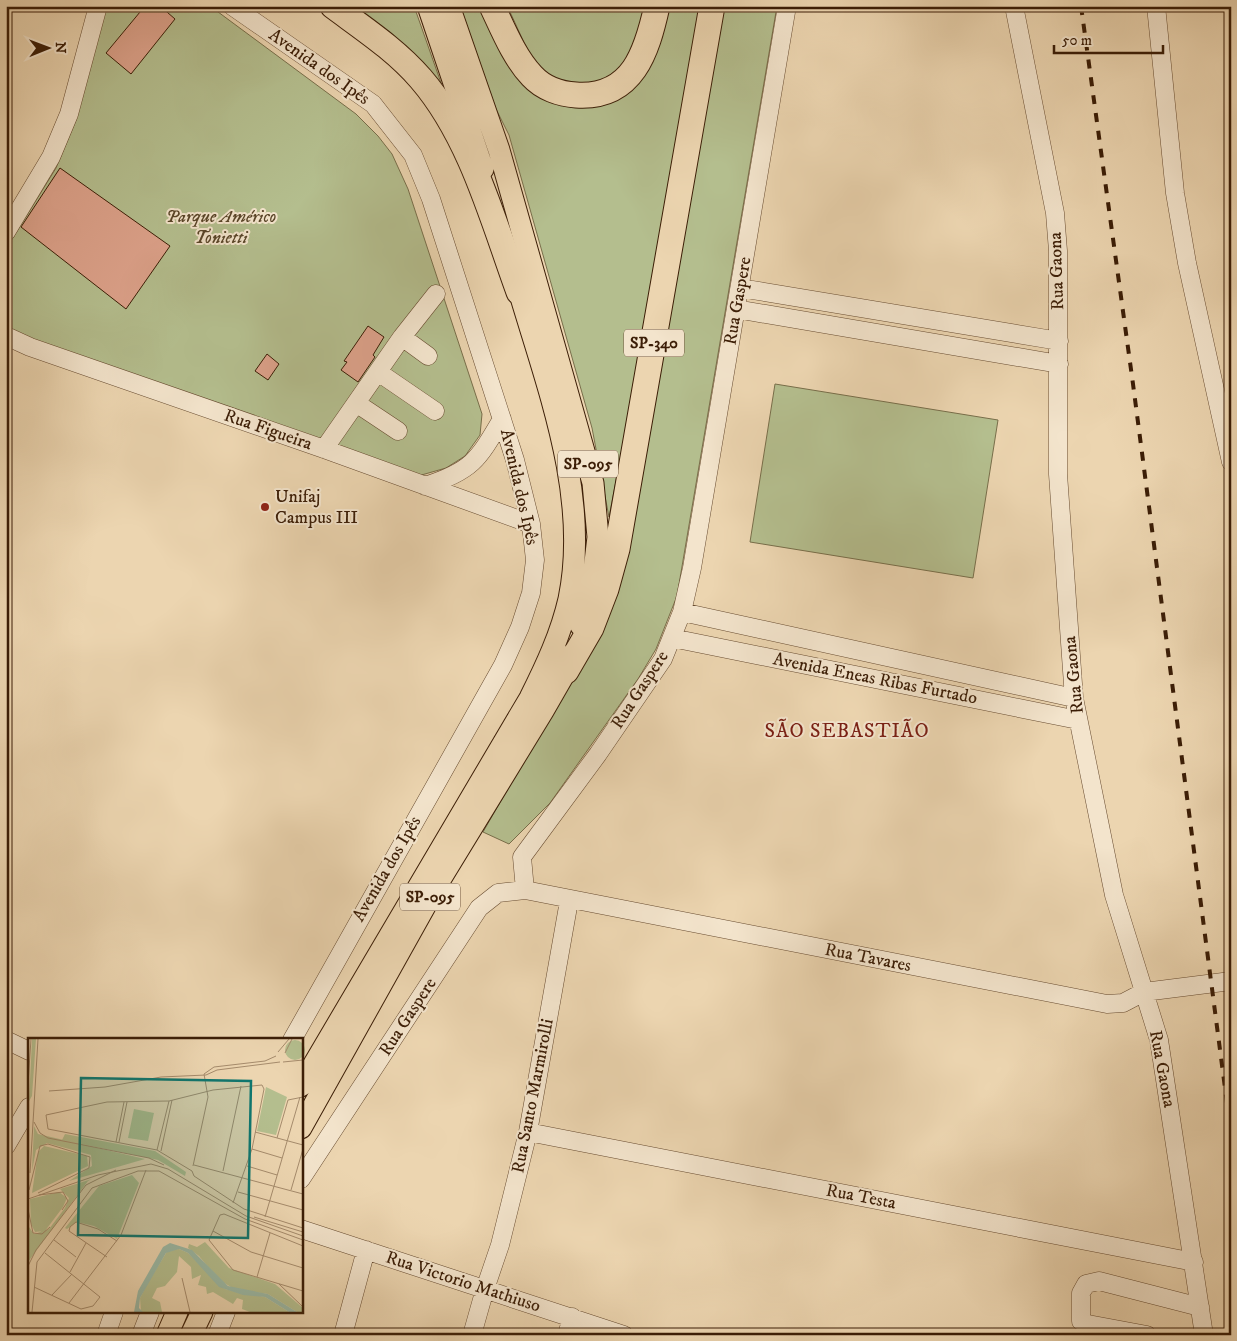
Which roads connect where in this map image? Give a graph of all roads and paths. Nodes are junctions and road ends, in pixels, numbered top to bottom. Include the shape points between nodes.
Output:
1 (98, 6) edge
2 (232, 6) edge
3 (333, 6) edge
4 (428, 6) edge
5 (449, 6) edge
6 (492, 6) edge
7 (657, 6) edge
8 (712, 6) edge
9 (787, 6) edge
10 (1014, 6) edge
11 (1156, 6) edge
12 (6, 232) edge
13 (740, 288) junction
14 (519, 292) junction
15 (436, 294) dead end
16 (736, 309) junction
17 (6, 336) edge
18 (402, 337) junction
19 (1059, 341) junction
20 (428, 356) dead end
21 (1059, 364) junction
22 (378, 372) junction
23 (356, 403) junction
24 (435, 411) dead end
25 (502, 419) junction
26 (398, 431) dead end
27 (324, 449) junction
28 (1231, 462) edge
29 (425, 486) junction
30 (531, 524) junction
31 (682, 612) junction
32 (672, 638) junction
33 (566, 671) junction
34 (1074, 698) junction
35 (1078, 720) junction
36 (525, 890) junction
37 (569, 901) junction
38 (1231, 981) edge
39 (1144, 992) junction
40 (293, 1038) edge
41 (6, 1040) edge
42 (28, 1051) edge
43 (302, 1084) edge
44 (28, 1109) edge
45 (302, 1126) edge
46 (528, 1132) junction
47 (6, 1146) edge
48 (302, 1177) edge
49 (302, 1229) edge
50 (366, 1250) junction
51 (1194, 1262) junction
52 (485, 1289) junction
53 (1200, 1307) junction
54 (113, 1314) edge
55 (149, 1314) edge
56 (176, 1314) edge
57 (201, 1314) edge
58 (225, 1314) edge
59 (572, 1317) junction
60 (106, 1335) edge
61 (142, 1335) edge
62 (167, 1335) edge
63 (192, 1335) edge
64 (217, 1335) edge
65 (343, 1335) edge
66 (472, 1335) edge
67 (567, 1335) edge
68 (624, 1335) edge
69 (1147, 1335) edge
70 (1204, 1335) edge

1 - 12 street via 69,114 51,157
2 - 25 street, Avenida dos Ipês via 373,104 413,155 432,199
3 - 14 highway via 400,57 455,127
4 - 14 main road, SP-095 via 477,148
5 - 33 main road, SP-095 via 499,150 593,482 598,537 593,579 585,616
6 - 7 highway via 517,56 532,77 564,94 585,96 606,92 633,71 649,40
8 - 33 highway, SP-340 via 617,548 591,628
9 - 13 street, Rua Gaspere
10 - 19 street, Rua Gaona via 1055,213
11 - 28 street via 1175,193 1187,263
13 - 16 street, Rua Gaspere
13 - 19 street
14 - 43 main road, SP-095 via 568,469 575,536 569,599 550,655 530,698
15 - 18 street
16 - 21 street
16 - 31 street, Rua Gaspere
17 - 27 street, Rua Figueira
18 - 20 street
18 - 22 street
19 - 21 street, Rua Gaona
21 - 34 street, Rua Gaona via 1058,474
22 - 23 street
22 - 24 street
23 - 26 street
23 - 27 street
25 - 29 street via 469,468
25 - 30 street, Avenida dos Ipês
27 - 29 street, Rua Figueira
29 - 30 street, Rua Figueira
30 - 40 street, Avenida dos Ipês via 535,560 531,593 520,627 502,665
31 - 32 street, Rua Gaspere
31 - 34 street, Avenida Eneas Ribas Furtado
32 - 35 street, Avenida Eneas Ribas Furtado
32 - 36 street, Rua Gaspere via 664,659 522,857
33 - 45 main road, SP-095 via 438,883
34 - 35 street, Rua Gaona
35 - 39 street, Rua Gaona via 1114,895
36 - 37 street, Rua Tavares
36 - 48 street, Rua Gaspere via 498,893 479,908
37 - 39 street, Rua Tavares via 1107,1004 1123,1003
37 - 46 street, Rua Santo Marmirolli
38 - 39 street, Rua Tavares
39 - 51 street, Rua Gaona via 1159,1040
41 - 42 street
44 - 47 street
46 - 51 street, Rua Testa
46 - 52 street, Rua Santo Marmirolli via 500,1245
49 - 50 street, Rua Victorio Mathiuso
50 - 52 street, Rua Victorio Mathiuso
50 - 65 street
51 - 53 street, Rua Gaona
52 - 59 street, Rua Victorio Mathiuso
52 - 66 street, Rua Santo Marmirolli
53 - 69 street via 1099,1281 1086,1284 1081,1293 1081,1321
53 - 70 street, Rua Gaona
54 - 60 street
55 - 61 street
56 - 62 main road
57 - 63 main road
58 - 64 street
59 - 67 street
59 - 68 street, Rua Victorio Mathiuso

